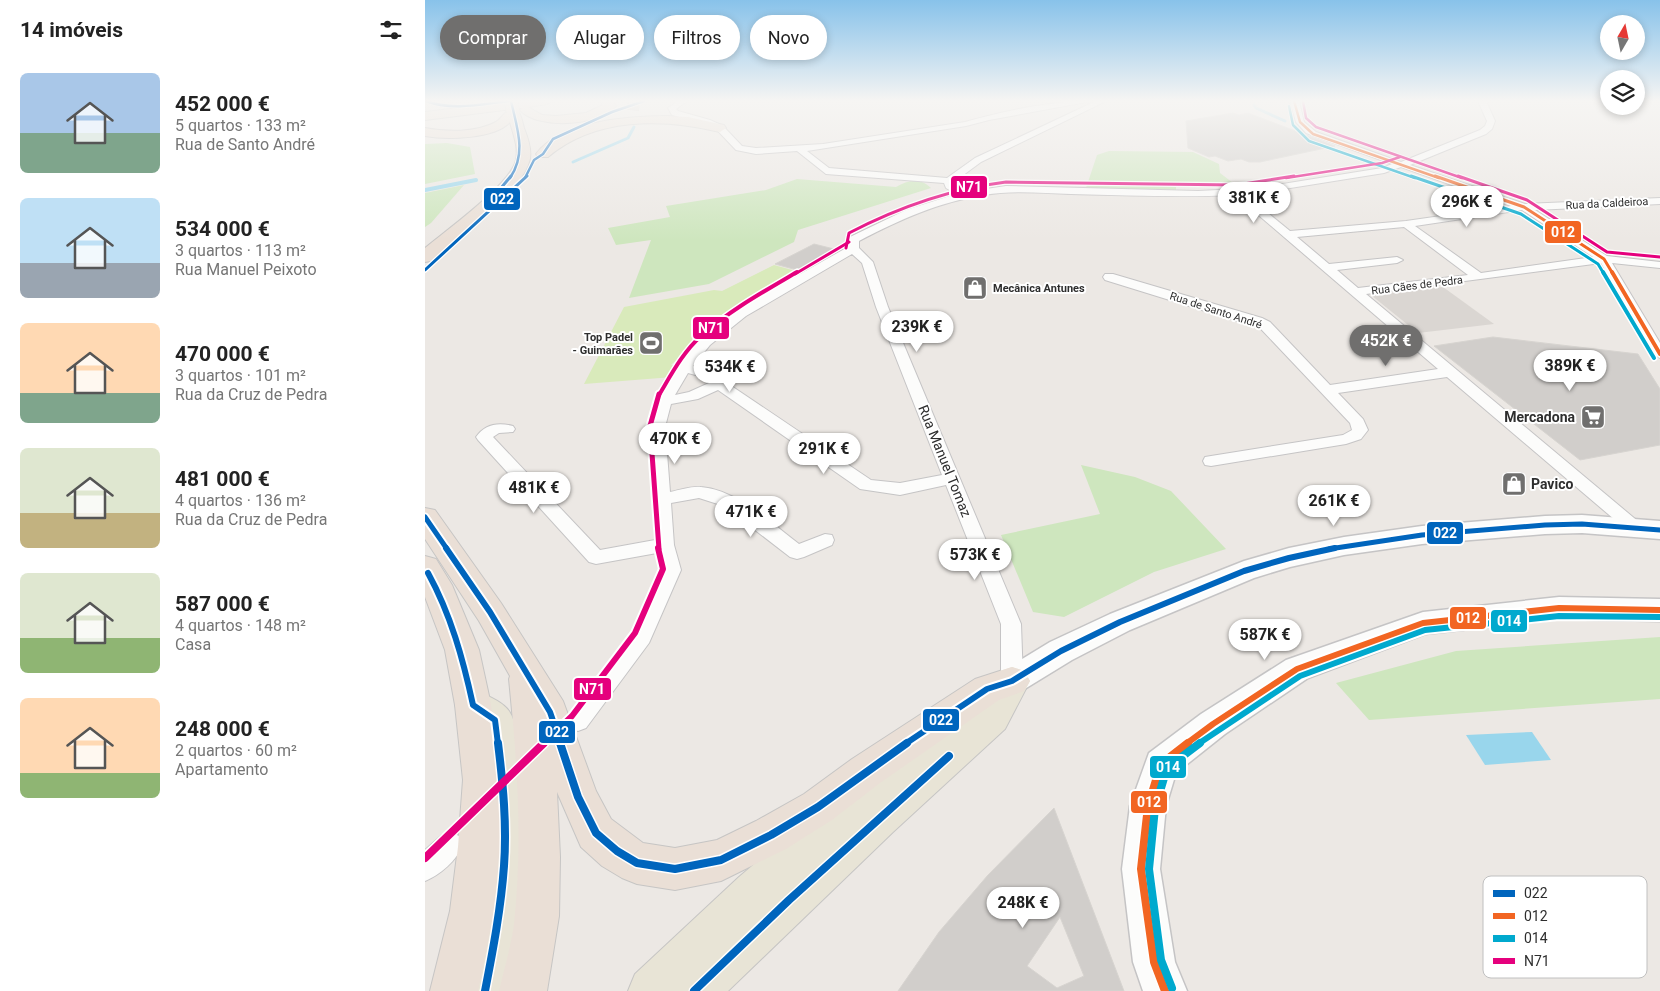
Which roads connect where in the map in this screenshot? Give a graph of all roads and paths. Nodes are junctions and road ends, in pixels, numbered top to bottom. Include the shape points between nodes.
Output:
1 (511, 147) edge
2 (523, 147) edge
3 (544, 147) edge
4 (549, 147) edge
5 (740, 147) edge
6 (818, 147) edge
7 (1006, 147) edge
8 (1352, 147) edge
9 (1444, 147) edge
10 (801, 150) junction
11 (533, 158) junction
12 (1402, 164) junction
13 (949, 182) junction
14 (1237, 193) junction
15 (963, 194) junction
16 (1660, 201) edge
17 (1524, 207) junction
18 (1406, 224) junction
19 (1287, 235) junction
20 (853, 249) junction
21 (425, 257) edge
22 (1604, 258) junction
23 (1397, 260) dead end
24 (1660, 265) edge
25 (1325, 268) junction
26 (425, 270) edge
27 (1109, 277) dead end
28 (1479, 277) junction
29 (1354, 292) junction
30 (1656, 342) edge
31 (1660, 354) edge
32 (684, 368) junction
33 (1450, 372) junction
34 (719, 384) junction
35 (1327, 390) junction
36 (664, 401) junction
37 (507, 429) dead end
38 (1211, 461) dead end
39 (951, 479) junction
40 (662, 499) junction
41 (425, 517) edge
42 (1647, 528) edge
43 (825, 540) dead end
44 (665, 545) junction
45 (425, 567) edge
46 (1660, 610) edge
47 (524, 668) junction
48 (1012, 681) junction
49 (473, 705) junction
50 (578, 722) dead end
51 (450, 845) dead end
52 (425, 868) edge
53 (747, 941) junction
54 (454, 991) edge
55 (485, 991) edge
56 (523, 991) edge
57 (652, 991) edge
58 (694, 991) edge
59 (712, 991) edge
60 (1165, 991) edge

1 - 11 highway
2 - 11 highway
3 - 11 highway
4 - 11 highway
5 - 10 street via 756,151
6 - 10 street
7 - 13 street via 979,160
8 - 12 street
9 - 12 street
10 - 13 street via 826,172
11 - 21 highway
11 - 26 highway via 527,176 512,192
12 - 14 street via 1383,170
12 - 17 street
13 - 15 street via 949,186
14 - 15 street via 1006,189
14 - 19 street
15 - 20 street via 912,211 871,230 854,239
16 - 17 street, Rua da Caldeiroa
17 - 18 street
17 - 22 street
18 - 19 street
18 - 28 street, Rua Cães de Pedra
19 - 25 street
20 - 32 street via 741,313 705,342
20 - 39 street, Rua Manuel Tomaz via 867,262
22 - 24 street
22 - 28 street, Rua Cães de Pedra
22 - 30 street
23 - 25 street
25 - 29 street
27 - 35 street, Rua de Santo André via 1257,321 1270,329
28 - 29 street, Rua Cães de Pedra
29 - 33 street
30 - 31 street
32 - 34 street via 708,374
32 - 36 street
33 - 35 street
33 - 42 street
34 - 36 street via 693,396
34 - 39 street via 866,485 900,489
35 - 38 street, Rua de Santo André via 1357,422 1360,430 1355,436
36 - 40 street via 657,427
37 - 44 street via 499,426 484,437 596,556
39 - 48 street, Rua Manuel Tomaz via 1011,624
40 - 43 street via 700,492 730,502 797,552
40 - 44 street
41 - 47 highway
42 - 48 street via 1545,525 1423,535 1344,546 1289,558 1244,571 1120,622 1061,651
44 - 50 street via 671,570 642,638
45 - 49 highway via 436,585 462,650
46 - 60 street via 1559,608 1423,623 1297,669 1213,724 1161,764 1148,806 1141,870 1154,962
47 - 48 highway via 550,712 578,797 596,833 637,863 675,869 721,860 771,835 818,808 866,771 987,690
47 - 56 highway via 533,728 537,918
48 - 53 main road via 992,718
48 - 57 main road via 880,785 750,894
49 - 54 highway via 483,780 479,847 472,911
49 - 55 main road via 495,720 505,829 501,885
51 - 52 street
53 - 58 main road
53 - 59 main road

